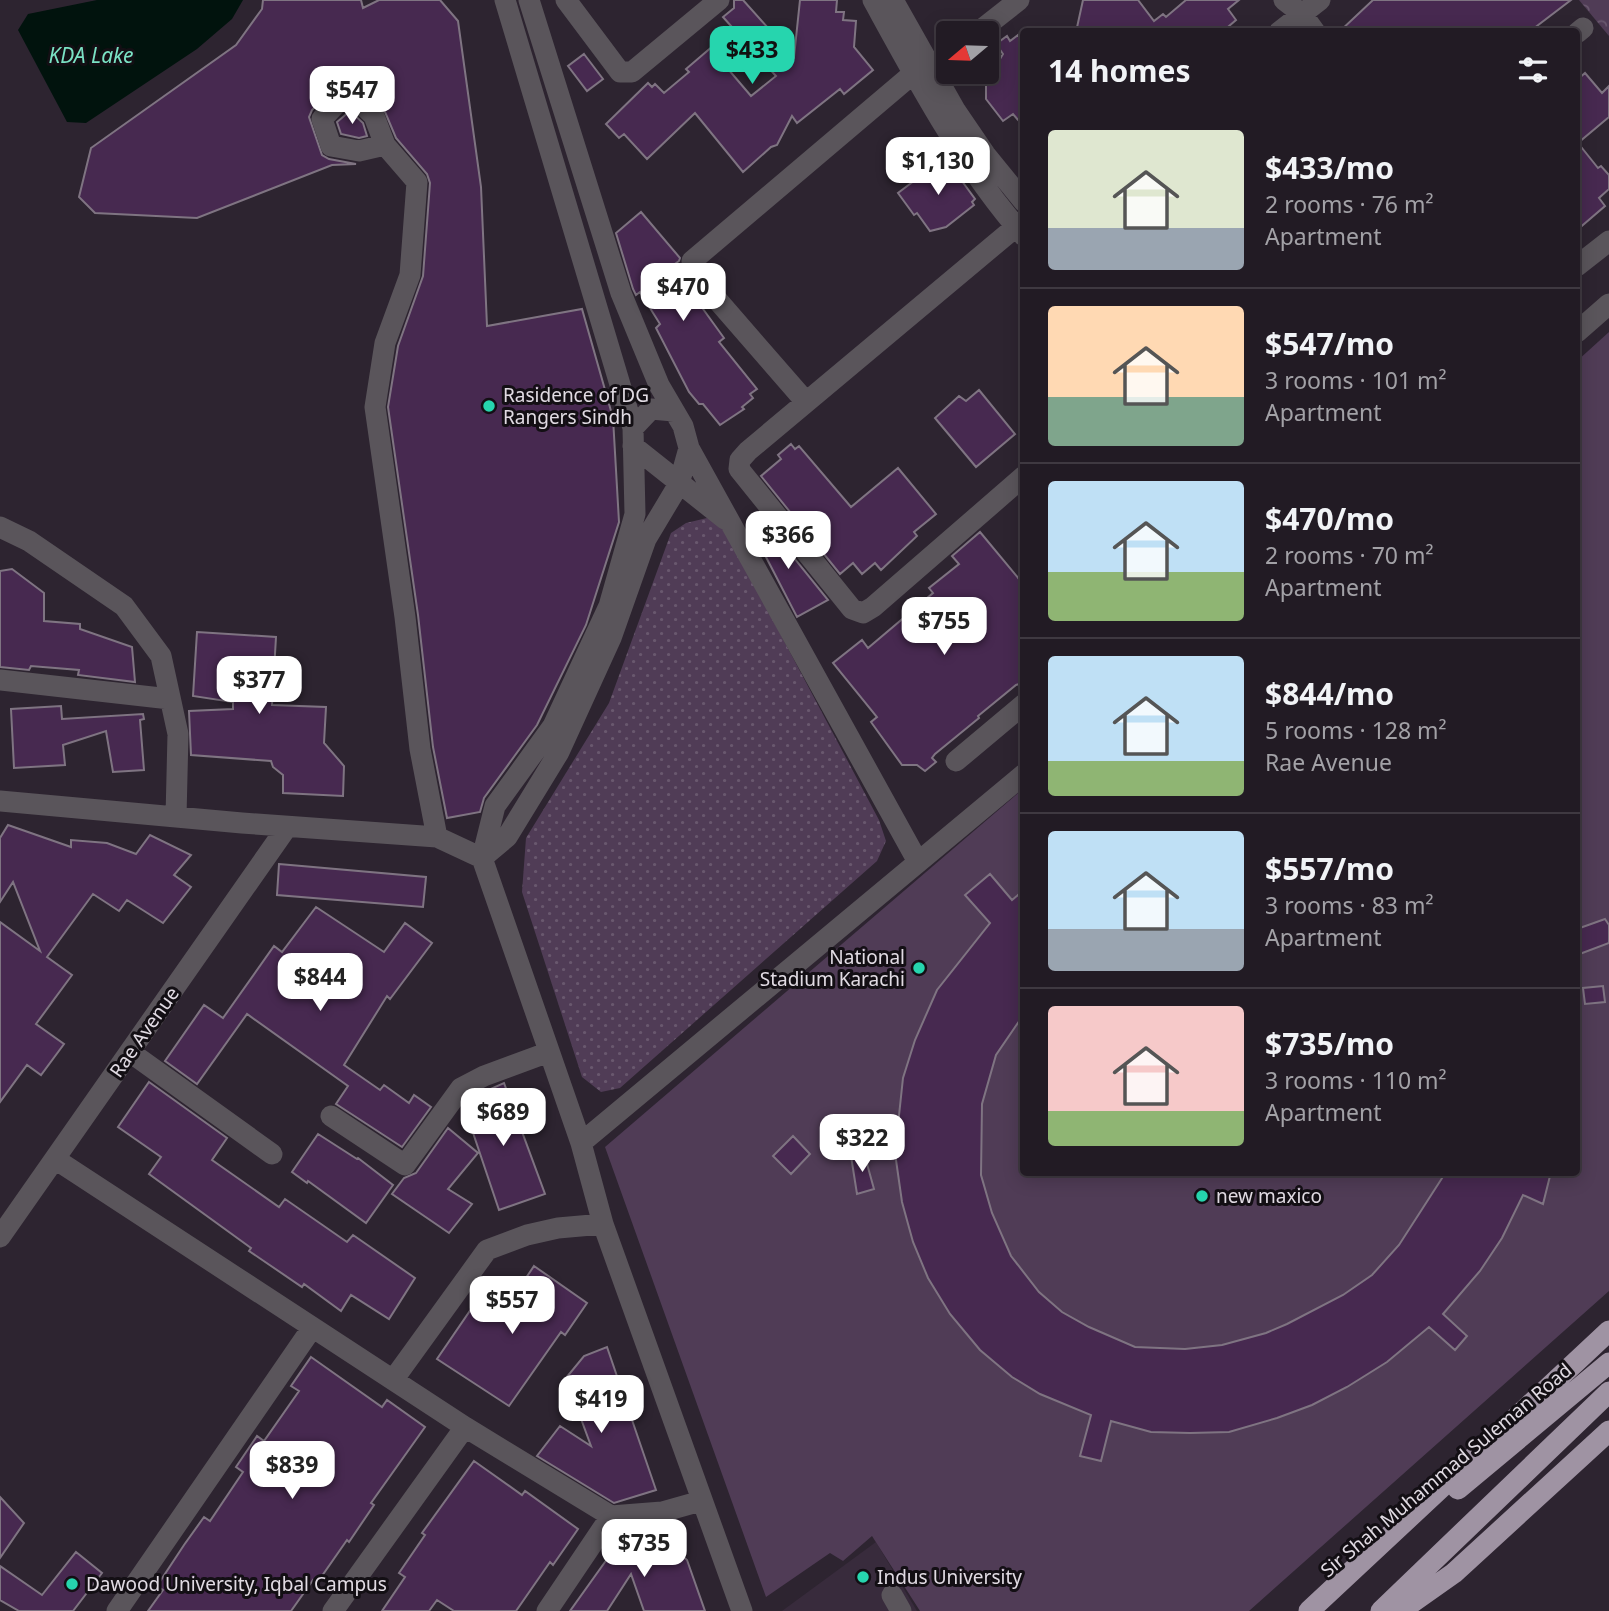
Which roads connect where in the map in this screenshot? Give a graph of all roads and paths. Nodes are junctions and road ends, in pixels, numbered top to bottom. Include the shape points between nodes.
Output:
1 (505, 0) edge
2 (529, 0) edge
3 (566, 0) edge
4 (719, 0) edge
5 (873, 0) edge
6 (893, 0) edge
7 (1019, 0) edge
8 (1273, 0) edge
9 (1284, 0) edge
10 (1320, 0) edge
11 (1302, 14) junction
12 (992, 21) edge
13 (1279, 28) edge
14 (1285, 28) edge
15 (1312, 28) edge
16 (920, 67) junction
17 (385, 145) dead end
18 (1020, 197) edge
19 (1020, 227) edge
20 (1020, 229) edge
21 (1609, 242) edge
22 (1580, 265) edge
23 (1609, 304) edge
24 (1580, 329) edge
25 (806, 402) junction
26 (674, 411) junction
27 (633, 437) junction
28 (689, 448) junction
29 (1020, 479) edge
30 (679, 484) junction
31 (706, 504) junction
32 (660, 516) junction
33 (731, 523) junction
34 (0, 527) edge
35 (0, 680) edge
36 (170, 699) junction
37 (1020, 707) edge
38 (956, 761) dead end
39 (1020, 777) edge
40 (0, 801) edge
41 (176, 817) junction
42 (287, 827) junction
43 (437, 837) junction
44 (482, 858) junction
45 (918, 862) junction
46 (130, 1052) junction
47 (549, 1052) junction
48 (331, 1116) dead end
49 (582, 1143) junction
50 (272, 1154) dead end
51 (55, 1159) junction
52 (603, 1224) junction
53 (2, 1231) edge
54 (312, 1328) junction
55 (1609, 1331) edge
56 (1609, 1363) edge
57 (393, 1380) junction
58 (1609, 1392) edge
59 (465, 1427) junction
60 (1609, 1431) edge
61 (701, 1501) junction
62 (611, 1516) junction
63 (117, 1611) edge
64 (333, 1611) edge
65 (547, 1611) edge
66 (742, 1611) edge
67 (1310, 1611) edge
68 (1381, 1611) edge
69 (1400, 1611) edge

1 - 27 street
2 - 26 street via 621,293
3 - 4 street via 626,74
5 - 16 street
6 - 16 street
7 - 12 street
8 - 13 street
9 - 11 street
10 - 11 street
11 - 14 street
11 - 15 street
16 - 18 street
16 - 19 street via 960,152
16 - 25 street via 692,261 693,272
17 - 43 street via 417,182 410,275 385,343 375,407 420,749
20 - 25 street
21 - 22 street
23 - 24 street
25 - 29 street via 748,451 739,469 852,609 863,613
26 - 27 street via 651,409
26 - 28 street
27 - 30 street
27 - 44 street via 635,514 609,606 553,726 495,806
28 - 30 street
28 - 33 street
30 - 31 street
30 - 32 street
31 - 32 street
31 - 33 street
32 - 44 street via 646,539 611,638 559,752 507,837
33 - 45 street
34 - 36 street via 29,541 124,606 161,656
35 - 36 street
36 - 41 street via 178,734
37 - 38 street
39 - 45 street
40 - 41 street
41 - 42 street
42 - 43 street
42 - 46 street, Rae Avenue
43 - 44 street
44 - 47 street
45 - 49 street
46 - 50 street
46 - 51 street, Rae Avenue
47 - 48 street via 461,1088 405,1165
47 - 49 street
49 - 52 street
51 - 53 street, Rae Avenue
51 - 54 street
52 - 57 street via 527,1234 487,1250
52 - 61 street
54 - 57 street
54 - 63 street
55 - 67 highway
56 - 67 highway, Sir Shah Muhammad Suleman Road
57 - 59 street
58 - 68 highway
59 - 62 street
59 - 64 street
60 - 69 highway via 1454,1573
61 - 62 street via 662,1512
61 - 66 street
62 - 65 street

